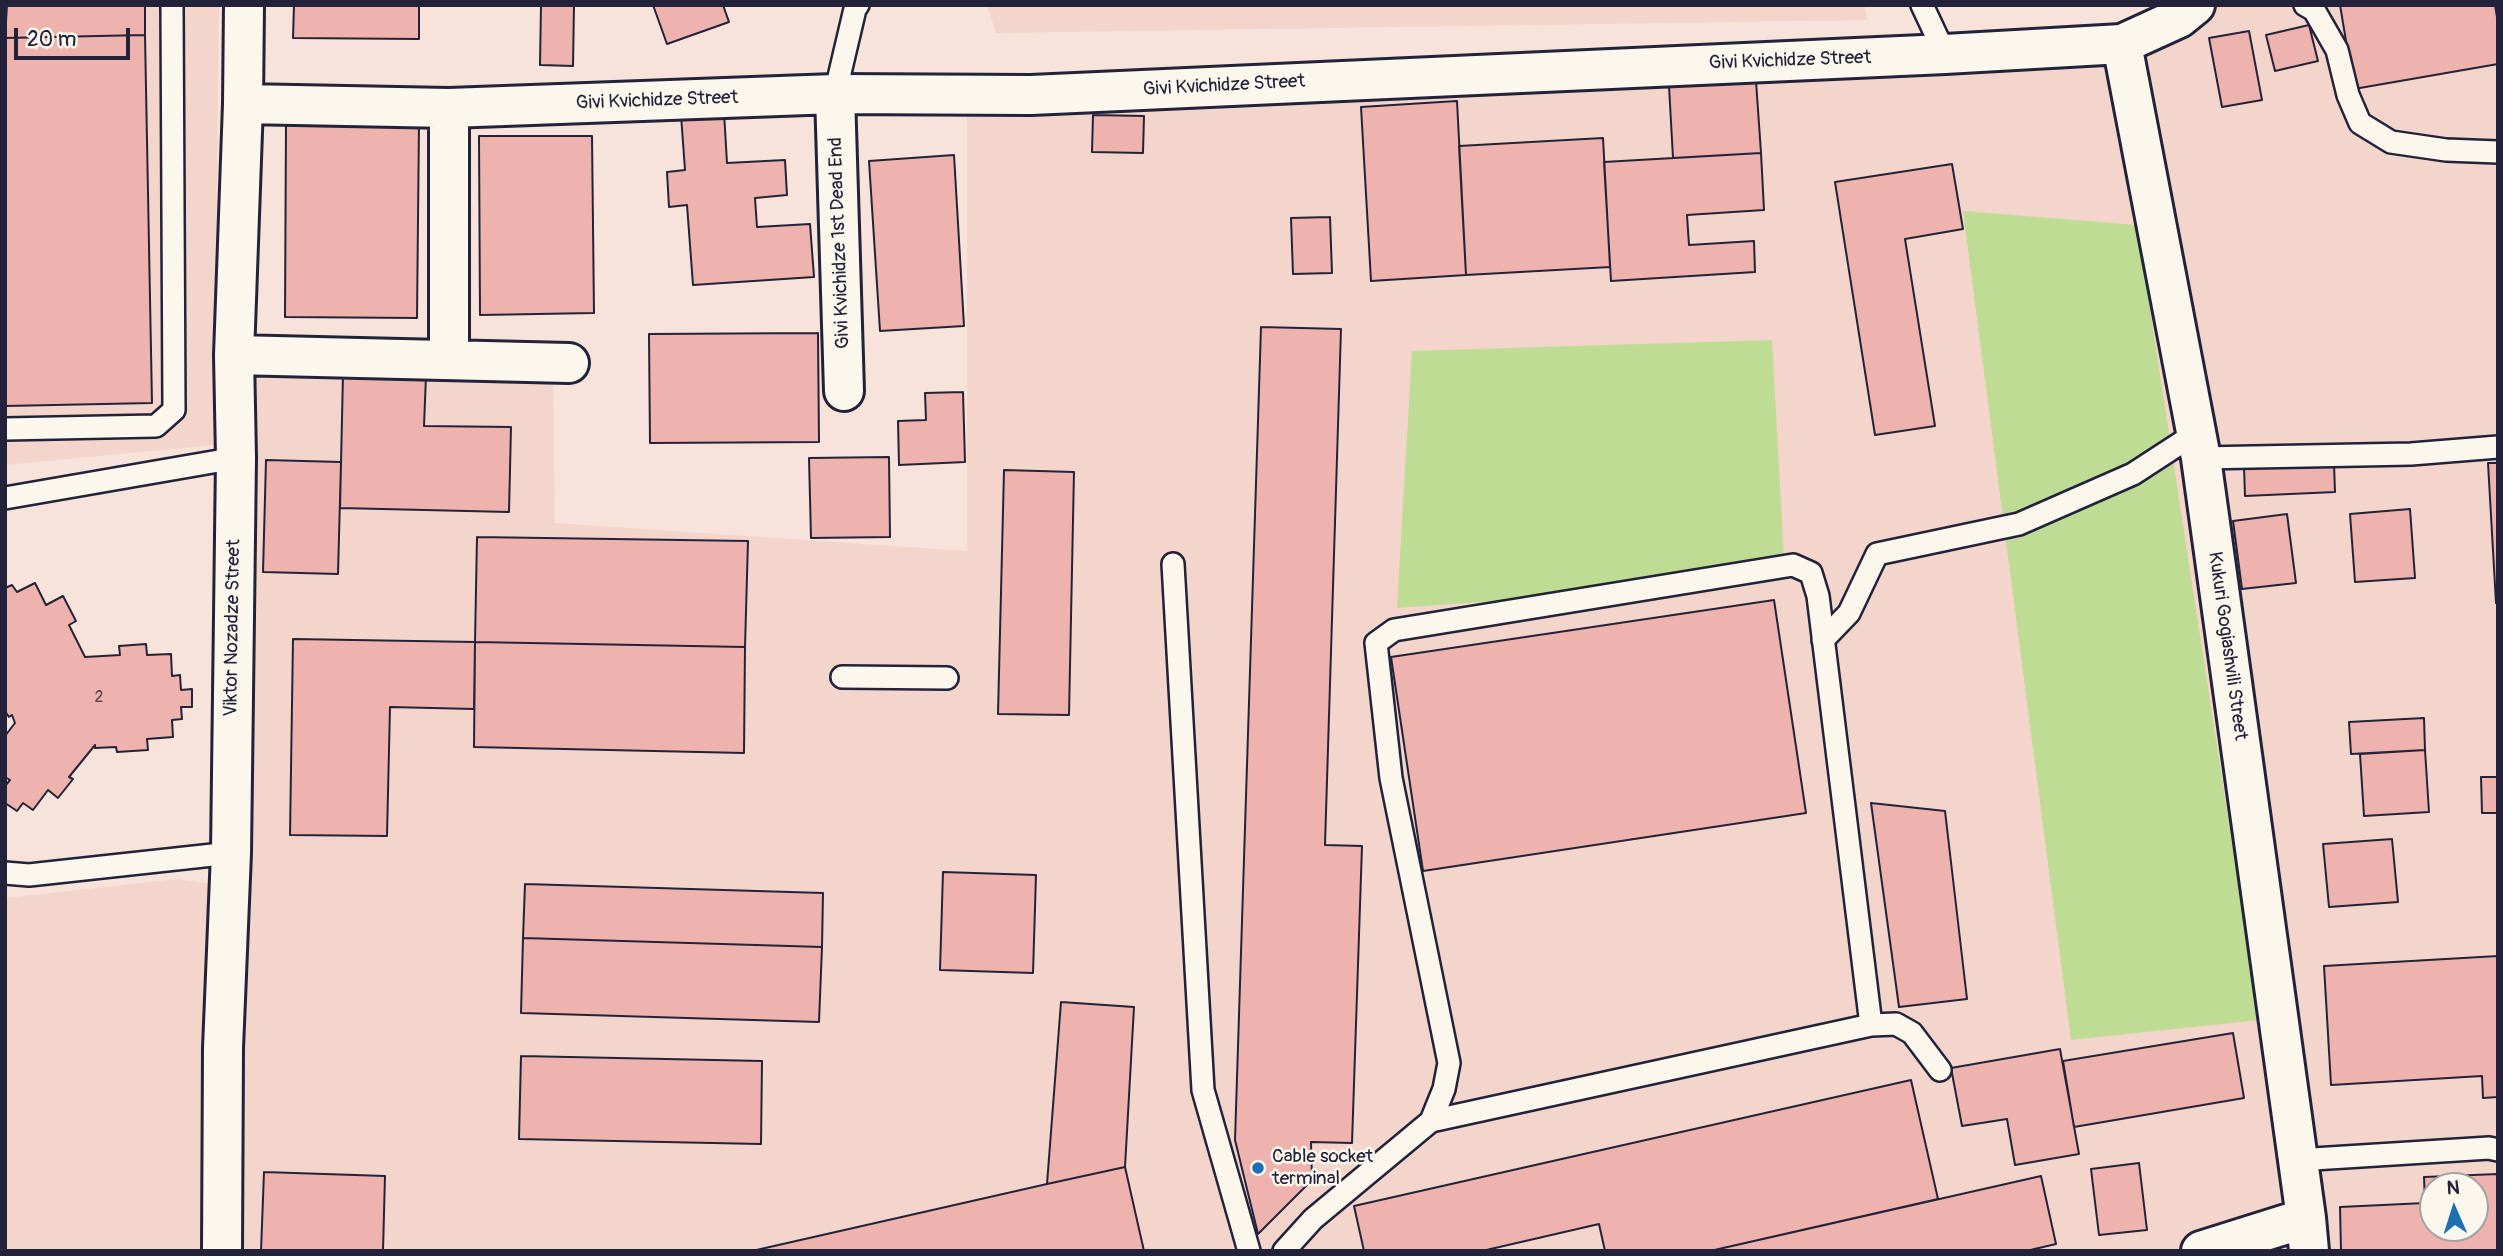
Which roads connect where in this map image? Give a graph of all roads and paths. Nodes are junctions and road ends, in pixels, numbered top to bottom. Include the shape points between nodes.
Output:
1 (172, 5) edge
2 (244, 5) edge
3 (858, 5) edge
4 (1922, 5) edge
5 (2195, 5) edge
6 (2305, 5) edge
7 (2122, 44) junction
8 (1945, 54) junction
9 (835, 94) junction
10 (243, 104) junction
11 (449, 108) junction
12 (2498, 152) edge
13 (233, 355) junction
14 (449, 360) junction
15 (569, 363) dead end
16 (844, 391) dead end
17 (5, 429) edge
18 (2199, 446) junction
19 (2498, 447) edge
20 (236, 458) junction
21 (5, 498) edge
22 (1173, 564) dead end
23 (1823, 640) junction
24 (842, 677) dead end
25 (947, 678) dead end
26 (231, 853) junction
27 (5, 873) edge
28 (1871, 1025) junction
29 (1940, 1070) dead end
30 (1431, 1121) junction
31 (2498, 1150) edge
32 (2297, 1160) junction
33 (2307, 1234) edge
34 (222, 1251) edge
35 (1249, 1251) edge
36 (1284, 1251) edge
37 (2202, 1251) edge

1 - 17 lane via 174,410 156,426
2 - 10 street, Viktor Nozadze Street
3 - 9 lane
4 - 8 lane
5 - 7 street, Givi Kvichidze Street via 2179,18
6 - 12 lane via 2314,10 2337,50 2347,95 2360,122 2391,142
7 - 8 street, Givi Kvichidze Street
7 - 18 street, Kukuri Gogiashvili Street
8 - 9 street, Givi Kvichidze Street via 1031,94
9 - 11 street, Givi Kvichidze Street
9 - 16 street, Givi Kvichidze 1st Dead End
10 - 11 street, Givi Kvichidze Street
10 - 13 street, Viktor Nozadze Street
11 - 14 street
13 - 14 street
13 - 20 street, Viktor Nozadze Street
14 - 15 street
18 - 19 lane via 2411,454
18 - 23 lane via 2019,524 1877,554 1849,612
18 - 32 street, Kukuri Gogiashvili Street
20 - 21 lane
20 - 26 street, Viktor Nozadze Street
22 - 35 lane via 1203,1090
23 - 28 lane
23 - 30 lane via 1811,573 1793,565 1394,630 1376,643 1391,778 1449,1063
24 - 25 lane
26 - 27 lane via 29,875
26 - 34 street, Viktor Nozadze Street via 223,1048
28 - 29 lane via 1896,1024 1912,1033
28 - 30 lane
30 - 36 lane via 1313,1219
31 - 32 lane
32 - 33 street, Kukuri Gogiashvili Street
33 - 37 street

